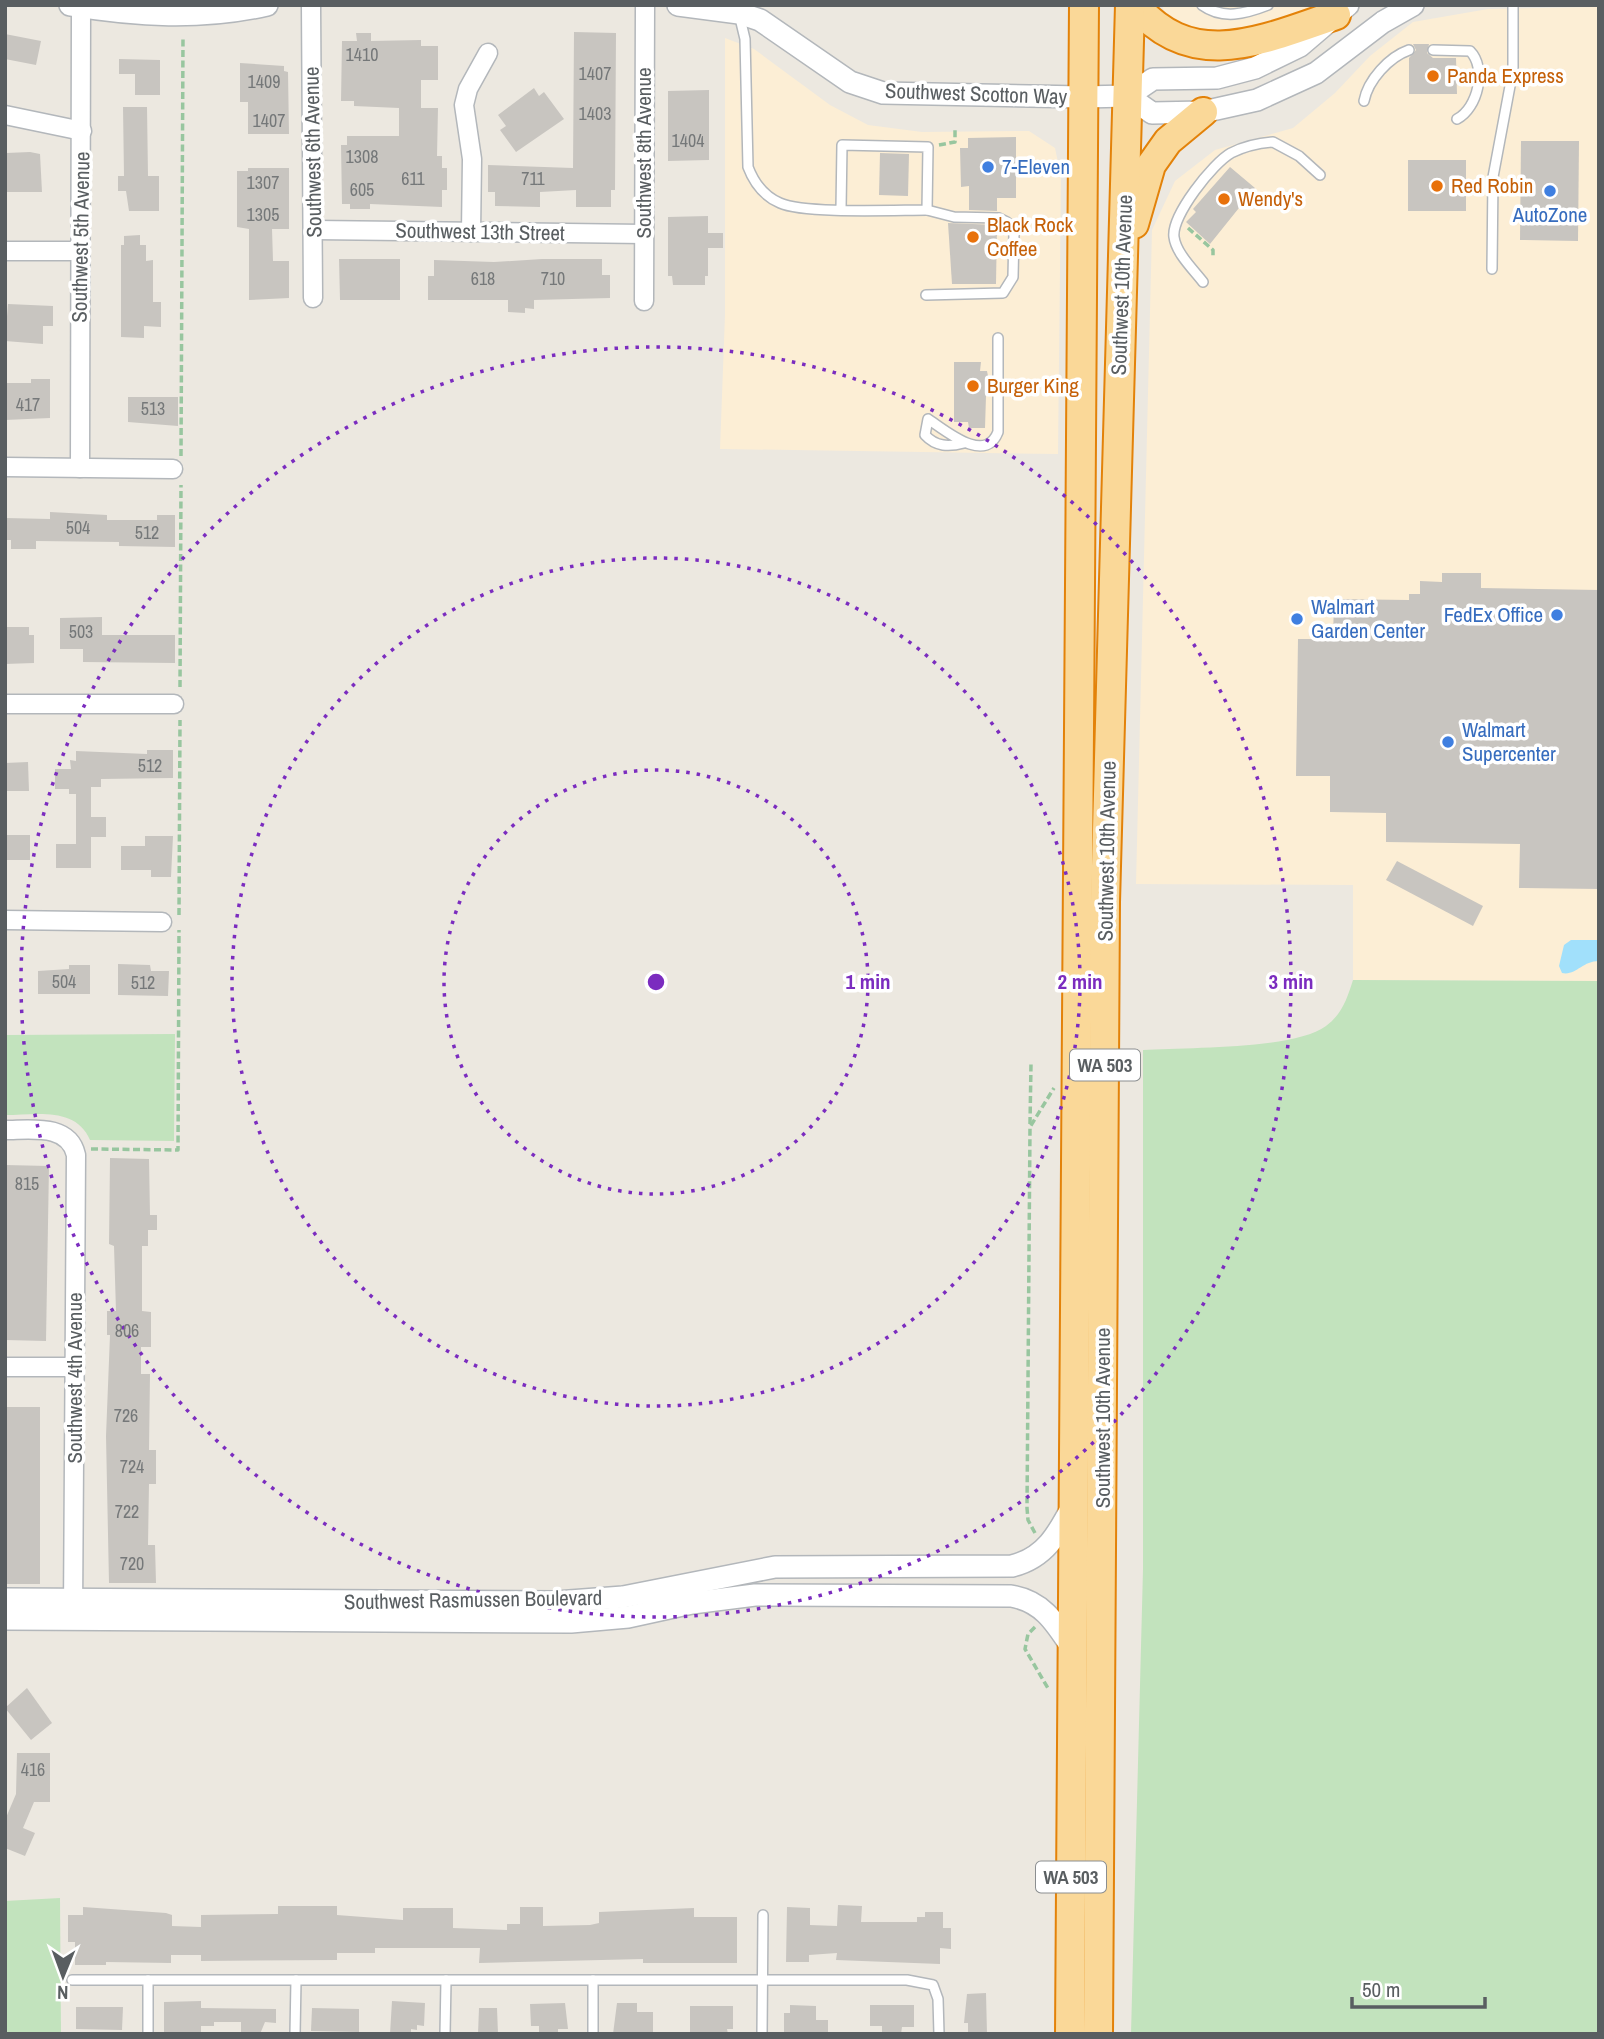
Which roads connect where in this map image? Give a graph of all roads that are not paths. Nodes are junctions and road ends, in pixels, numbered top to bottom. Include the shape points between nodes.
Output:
1 (267, 5) edge
2 (311, 5) edge
3 (645, 5) edge
4 (678, 5) edge
5 (1084, 5) edge
6 (1132, 5) edge
7 (1202, 5) edge
8 (1268, 5) edge
9 (1413, 5) edge
10 (1513, 5) edge
11 (75, 6) edge
12 (1256, 8) edge
13 (739, 9) edge
14 (1342, 10) edge
15 (1409, 50) dead end
16 (1433, 50) dead end
17 (488, 53) dead end
18 (1128, 96) junction
19 (1083, 97) junction
20 (1364, 101) dead end
21 (1203, 112) junction
22 (5, 115) edge
23 (1457, 119) dead end
24 (82, 131) junction
25 (1320, 175) dead end
26 (841, 209) junction
27 (927, 210) junction
28 (315, 230) junction
29 (471, 232) junction
30 (644, 234) junction
31 (1124, 249) junction
32 (5, 251) edge
33 (80, 251) junction
34 (1492, 269) dead end
35 (1203, 282) dead end
36 (926, 295) dead end
37 (313, 298) dead end
38 (644, 301) dead end
39 (998, 338) dead end
40 (964, 443) junction
41 (5, 467) edge
42 (80, 468) junction
43 (178, 472) road end
44 (178, 702) road end
45 (5, 704) edge
46 (5, 920) edge
47 (162, 922) dead end
48 (5, 1130) edge
49 (5, 1367) edge
50 (75, 1367) junction
51 (1075, 1503) junction
52 (5, 1599) edge
53 (73, 1610) junction
54 (5, 1619) edge
55 (1072, 1647) junction
56 (763, 1915) dead end
57 (72, 1980) dead end
58 (148, 1980) junction
59 (296, 1980) junction
60 (446, 1980) junction
61 (593, 1980) junction
62 (762, 1980) junction
63 (148, 2034) edge
64 (295, 2034) edge
65 (445, 2034) edge
66 (593, 2034) edge
67 (762, 2034) edge
68 (939, 2034) edge
69 (1070, 2034) edge
70 (1098, 2034) edge

1 - 11 street via 208,15 145,15
2 - 28 street, Southwest 6th Avenue
3 - 30 street, Southwest 8th Avenue
4 - 13 street, Southwest Scotton Way
5 - 19 highway, Southwest 10th Avenue / WA 503
6 - 14 highway via 1169,37 1199,44 1247,42
6 - 18 highway, Southwest 10th Avenue / WA 503
7 - 12 lane via 1221,14 1242,15
8 - 12 lane
9 - 21 street via 1296,84
10 - 34 lane via 1513,70 1493,177
11 - 24 street, Southwest 5th Avenue
13 - 19 street, Southwest Scotton Way via 779,31 850,82 883,93
13 - 26 lane via 745,40 747,158 752,176 763,192 779,203
14 - 18 street, Southwest Scotton Way via 1300,46 1270,62 1217,78 1153,79
15 - 20 lane via 1399,53 1372,80
16 - 23 lane via 1470,51 1477,58 1474,103
17 - 29 street via 464,105 472,159
18 - 19 street, Southwest Scotton Way
18 - 21 street via 1152,113
18 - 31 highway, Southwest 10th Avenue / WA 503
19 - 51 highway, Southwest 10th Avenue / WA 503
21 - 31 highway via 1168,141 1152,165
22 - 24 street
24 - 33 street, Southwest 5th Avenue
25 - 35 lane via 1273,142 1230,154 1218,164 1182,208 1174,227 1177,247
26 - 27 lane
26 - 27 lane via 842,145 928,146
27 - 36 lane via 954,217 1003,219 1014,233 1014,266 1012,283 996,295
28 - 29 street, Southwest 13th Street
28 - 37 street, Southwest 6th Avenue
29 - 30 street, Southwest 13th Street
30 - 38 street, Southwest 8th Avenue
31 - 70 highway, Southwest 10th Avenue / WA 503 via 1105,902
32 - 33 street
33 - 42 street, Southwest 5th Avenue
39 - 40 lane via 998,432 987,445
40 - 40 lane via 928,419 925,435 930,440 944,446
41 - 42 street
42 - 43 street
44 - 45 street
46 - 47 street
48 - 50 street, Southwest 4th Avenue via 44,1130 72,1144
49 - 50 street
50 - 53 street, Southwest 4th Avenue
51 - 53 street, Southwest Rasmussen Boulevard via 1042,1553 1012,1566 775,1567 623,1597 556,1602
51 - 55 highway, Southwest 10th Avenue / WA 503
52 - 53 street, Southwest Rasmussen Boulevard
53 - 54 street, Southwest Rasmussen Boulevard
53 - 55 street, Southwest Rasmussen Boulevard via 571,1622 755,1595 1011,1596 1036,1602
55 - 69 highway, Southwest 10th Avenue / WA 503
56 - 62 lane
57 - 58 lane
58 - 59 lane
58 - 63 lane
59 - 60 lane
59 - 64 lane
60 - 61 lane
60 - 65 lane
61 - 62 lane
61 - 66 lane
62 - 67 lane
62 - 68 lane via 907,1980 933,1985 939,1999

